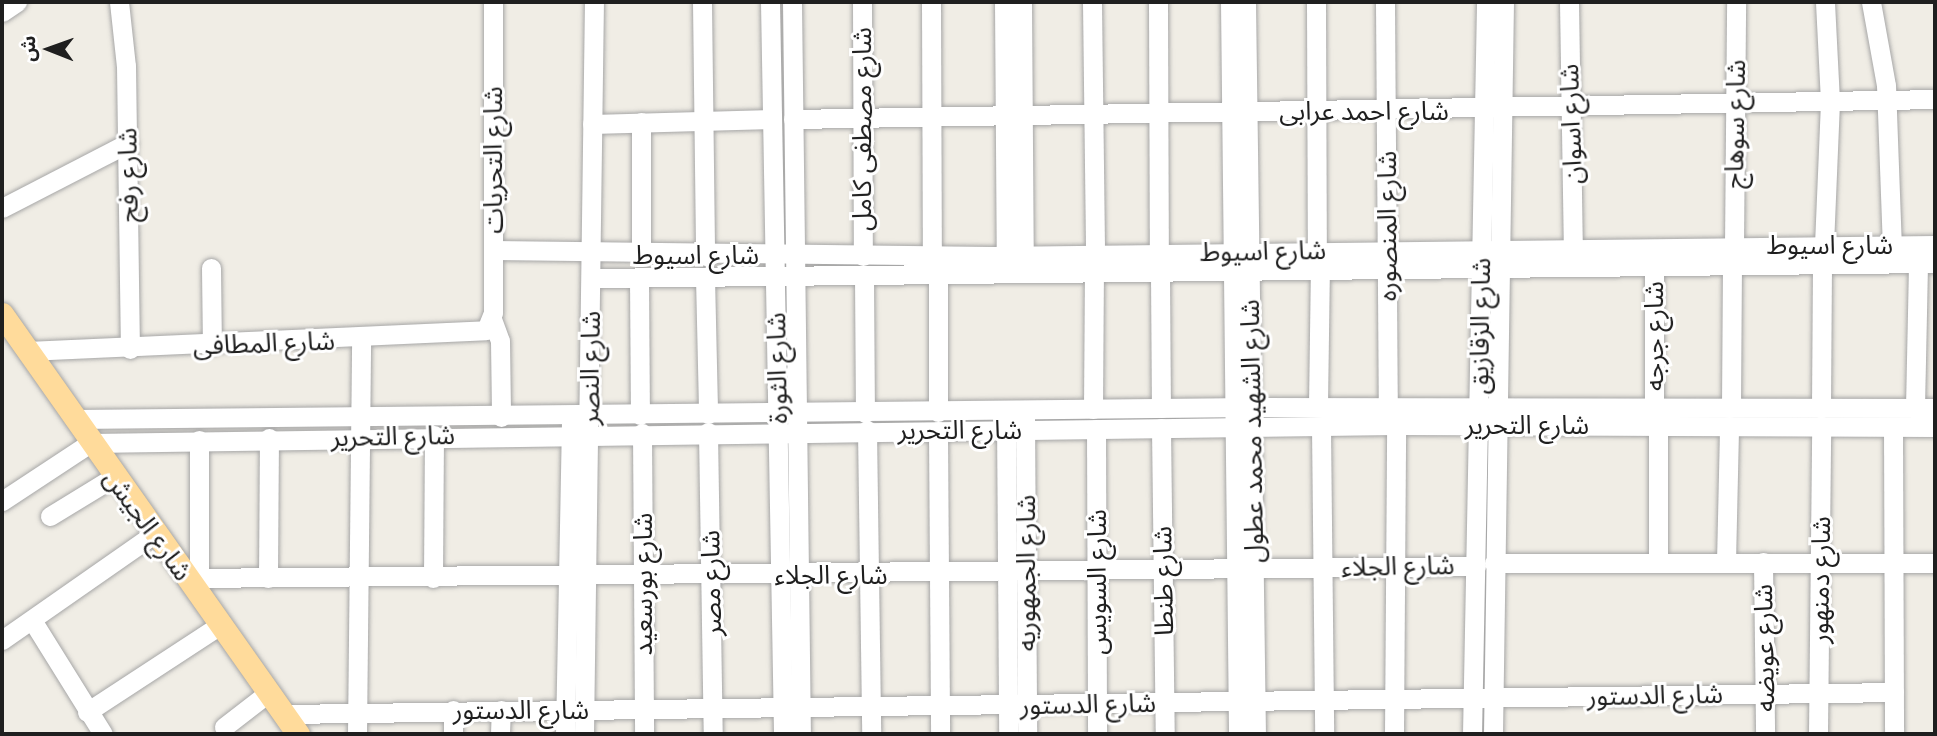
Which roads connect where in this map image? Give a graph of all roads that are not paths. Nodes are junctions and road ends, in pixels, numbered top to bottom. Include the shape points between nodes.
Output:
1 (17, 2) edge
2 (119, 2) edge
3 (493, 2) edge
4 (594, 2) edge
5 (702, 2) edge
6 (770, 2) edge
7 (792, 2) edge
8 (862, 2) edge
9 (931, 2) edge
10 (1004, 2) edge
11 (1022, 2) edge
12 (1092, 2) edge
13 (1158, 2) edge
14 (1230, 2) edge
15 (1246, 2) edge
16 (1316, 2) edge
17 (1385, 2) edge
18 (1486, 2) edge
19 (1504, 2) edge
20 (1569, 2) edge
21 (1736, 2) edge
22 (1825, 2) edge
23 (1871, 2) edge
24 (2, 12) edge
25 (1935, 99) edge
26 (1887, 100) junction
27 (1830, 101) junction
28 (1735, 103) junction
29 (1570, 106) junction
30 (1493, 110) junction
31 (1239, 111) junction
32 (1317, 111) junction
33 (1386, 111) junction
34 (1159, 113) junction
35 (1093, 114) junction
36 (1013, 116) junction
37 (932, 117) junction
38 (862, 118) junction
39 (772, 119) junction
40 (793, 119) junction
41 (703, 121) junction
42 (641, 122) junction
43 (593, 124) junction
44 (128, 143) junction
45 (2, 208) edge
46 (1935, 245) edge
47 (1892, 246) junction
48 (1573, 247) junction
49 (493, 250) junction
50 (1317, 250) junction
51 (1241, 251) junction
52 (1159, 253) junction
53 (1095, 254) junction
54 (591, 255) junction
55 (642, 255) junction
56 (1733, 255) junction
57 (1827, 255) junction
58 (705, 256) junction
59 (775, 256) junction
60 (795, 256) junction
61 (863, 256) junction
62 (932, 256) junction
63 (1015, 256) junction
64 (1490, 257) junction
65 (1387, 259) junction
66 (1927, 264) edge
67 (1654, 267) junction
68 (211, 268) dead end
69 (1320, 270) junction
70 (1241, 272) junction
71 (1094, 274) junction
72 (1160, 274) junction
73 (776, 276) junction
74 (796, 276) junction
75 (864, 276) junction
76 (938, 276) junction
77 (1015, 276) junction
78 (705, 277) junction
79 (591, 278) junction
80 (639, 278) junction
81 (2, 314) edge
82 (492, 319) junction
83 (361, 340) junction
84 (212, 345) junction
85 (130, 349) junction
86 (27, 351) junction
87 (1654, 405) junction
88 (1318, 406) junction
89 (1243, 407) junction
90 (1161, 408) junction
91 (1915, 408) junction
92 (1935, 408) edge
93 (1093, 409) junction
94 (1392, 416) junction
95 (1488, 416) junction
96 (1730, 416) junction
97 (500, 417) junction
98 (1830, 417) junction
99 (74, 419) junction
100 (1015, 420) junction
101 (866, 421) junction
102 (938, 421) junction
103 (787, 422) junction
104 (708, 423) junction
105 (641, 424) junction
106 (580, 425) junction
107 (1658, 425) junction
108 (360, 427) junction
109 (1243, 427) junction
110 (1321, 427) junction
111 (1893, 427) junction
112 (1935, 427) edge
113 (1161, 428) junction
114 (1096, 429) junction
115 (434, 435) junction
116 (269, 438) junction
117 (199, 440) junction
118 (90, 443) junction
119 (114, 477) junction
120 (2, 501) edge
121 (50, 516) dead end
122 (155, 534) junction
123 (1658, 562) junction
124 (1726, 562) junction
125 (1763, 562) junction
126 (1820, 562) junction
127 (1894, 562) junction
128 (1935, 562) edge
129 (1485, 564) junction
130 (1395, 566) junction
131 (1323, 567) junction
132 (1245, 568) junction
133 (1163, 571) junction
134 (1097, 573) junction
135 (939, 574) junction
136 (1016, 574) junction
137 (790, 575) junction
138 (869, 575) junction
139 (710, 576) junction
140 (643, 577) junction
141 (193, 578) junction
142 (268, 578) junction
143 (358, 578) junction
144 (433, 578) junction
145 (577, 578) junction
146 (32, 620) junction
147 (220, 625) junction
148 (2, 640) edge
149 (1894, 692) junction
150 (268, 693) junction
151 (1819, 693) junction
152 (1765, 694) junction
153 (1473, 698) junction
154 (1493, 698) junction
155 (1394, 699) junction
156 (1324, 700) junction
157 (1247, 701) junction
158 (1164, 702) junction
159 (1097, 704) junction
160 (1017, 705) junction
161 (940, 707) junction
162 (871, 708) junction
163 (575, 709) junction
164 (792, 709) junction
165 (453, 710) junction
166 (501, 710) junction
167 (644, 710) junction
168 (713, 710) junction
169 (357, 711) junction
170 (87, 712) junction
171 (283, 714) junction
172 (224, 727) dead end
173 (103, 734) edge
174 (298, 734) edge
175 (356, 734) edge
176 (453, 734) edge
177 (500, 734) edge
178 (565, 734) edge
179 (584, 734) edge
180 (644, 734) edge
181 (713, 734) edge
182 (783, 734) edge
183 (801, 734) edge
184 (871, 734) edge
185 (940, 734) edge
186 (1007, 734) edge
187 (1027, 734) edge
188 (1097, 734) edge
189 (1165, 734) edge
190 (1238, 734) edge
191 (1256, 734) edge
192 (1324, 734) edge
193 (1394, 734) edge
194 (1472, 734) edge
195 (1493, 734) edge
196 (1765, 734) edge
197 (1818, 734) edge
198 (1894, 734) edge

1 - 24 street
2 - 44 street, شارع رفح
3 - 49 street, شارع التحريات
4 - 43 street, شارع النصر
5 - 41 street
6 - 39 street, شارع الثورة
7 - 40 street, شارع الثورة
8 - 38 street, شارع مصطفى كامل
9 - 37 street
10 - 36 street
11 - 36 street
12 - 35 street
13 - 34 street
14 - 31 street, شارع الشهيد محمد عطول
15 - 31 street, شارع الشهيد محمد عطول
16 - 32 street
17 - 33 street, شارع المنصوره
18 - 30 street, شارع الزقازيق
19 - 30 street, شارع الزقازيق
20 - 29 street, شارع اسوان
21 - 28 street, شارع سوهاج
22 - 27 street, شارع دمنهور
23 - 26 street
25 - 26 street, شارع احمد عرابى
26 - 27 street, شارع احمد عرابى
26 - 47 street
27 - 28 street, شارع احمد عرابى
27 - 57 street, شارع دمنهور
28 - 29 street, شارع احمد عرابى
28 - 56 street, شارع سوهاج
29 - 30 street, شارع احمد عرابى
29 - 48 street, شارع اسوان
30 - 33 street, شارع احمد عرابى
30 - 64 street, شارع الزقازيق
31 - 32 street, شارع احمد عرابى
31 - 34 street, شارع احمد عرابى
31 - 51 street, شارع الشهيد محمد عطول
32 - 33 street, شارع احمد عرابى
32 - 50 street
33 - 65 street, شارع المنصوره
34 - 35 street, شارع احمد عرابى
34 - 52 street
35 - 36 street, شارع احمد عرابى
35 - 53 street
36 - 37 street, شارع احمد عرابى
36 - 63 street
37 - 38 street, شارع احمد عرابى
37 - 62 street
38 - 40 street, شارع احمد عرابى
38 - 61 street, شارع مصطفى كامل
39 - 41 street
39 - 59 street, شارع الثورة
40 - 60 street, شارع الثورة
41 - 42 street
41 - 58 street
42 - 43 street
42 - 55 street
43 - 54 street, شارع النصر
44 - 45 street
44 - 85 street, شارع رفح
46 - 47 street, شارع اسيوط
47 - 57 street, شارع اسيوط
48 - 56 street, شارع اسيوط
48 - 64 street, شارع اسيوط
49 - 54 street, شارع اسيوط
49 - 82 street, شارع التحريات
50 - 51 street, شارع اسيوط
50 - 65 street, شارع اسيوط
51 - 52 street, شارع اسيوط
51 - 70 street, شارع الشهيد محمد عطول
52 - 53 street, شارع اسيوط
53 - 63 street, شارع اسيوط
54 - 55 street, شارع اسيوط
54 - 79 street, شارع النصر
55 - 58 street, شارع اسيوط
56 - 57 street, شارع اسيوط
56 - 67 street, شارع اسيوط
56 - 96 street, شارع سوهاج
57 - 66 street, شارع اسيوط
57 - 98 street, شارع دمنهور
58 - 59 street, شارع اسيوط
59 - 60 street, شارع اسيوط
59 - 73 street, شارع الثورة
60 - 61 street, شارع اسيوط
60 - 74 street, شارع الثورة
61 - 62 street, شارع اسيوط
62 - 63 street, شارع اسيوط
63 - 77 street
64 - 65 street, شارع اسيوط
64 - 67 street, شارع اسيوط
64 - 95 street, شارع الزقازيق
65 - 69 street, شارع اسيوط
65 - 94 street, شارع المنصوره
66 - 91 street
67 - 87 street, شارع جرجه
68 - 84 street
69 - 70 street, شارع اسيوط
69 - 88 street
70 - 72 street, شارع اسيوط
70 - 89 street, شارع الشهيد محمد عطول
71 - 72 street, شارع اسيوط
71 - 77 street, شارع اسيوط
71 - 93 street
72 - 90 street
73 - 74 street, شارع اسيوط
73 - 78 street, شارع اسيوط
73 - 103 street, شارع الثورة
74 - 75 street, شارع اسيوط
74 - 103 street, شارع الثورة
75 - 76 street, شارع اسيوط
75 - 101 street
76 - 77 street, شارع اسيوط
76 - 102 street
78 - 80 street, شارع اسيوط
78 - 104 street, شارع مصر
79 - 80 street, شارع اسيوط
79 - 106 street, شارع النصر
80 - 105 street, شارع بورسعيد
81 - 86 main road, شارع الجيش
82 - 83 street, شارع المطافى via 476,335
82 - 97 street, شارع التحريات via 501,349
83 - 84 street, شارع المطافى
83 - 108 street
84 - 85 street, شارع المطافى
85 - 86 street, شارع المطافى
86 - 99 main road, شارع الجيش
87 - 95 street, شارع التحرير
87 - 96 street, شارع التحرير
88 - 89 street, شارع التحرير
88 - 94 street, شارع التحرير
89 - 90 street, شارع التحرير
89 - 109 street, شارع الشهيد محمد عطول
90 - 93 street, شارع التحرير
91 - 92 street, شارع التحرير
91 - 98 street, شارع التحرير
93 - 100 street, شارع التحرير
94 - 95 street, شارع التحرير
94 - 110 street, شارع التحرير
94 - 130 street, شارع المنصوره
95 - 107 street, شارع التحرير
95 - 129 street, شارع الزقازيق
96 - 98 street, شارع التحرير
96 - 107 street, شارع التحرير
96 - 124 street, شارع سوهاج
97 - 106 street, شارع التحرير
97 - 108 street, شارع التحرير
98 - 111 street, شارع التحرير
98 - 126 street, شارع دمنهور
99 - 108 street, شارع التحرير
99 - 118 main road, شارع الجيش
100 - 102 street, شارع التحرير
100 - 114 street, شارع التحرير
100 - 136 street, شارع الجمهوريه
101 - 102 street, شارع التحرير
101 - 103 street, شارع التحرير
101 - 138 street
102 - 135 street
103 - 104 street, شارع التحرير
103 - 137 street, شارع الثورة
104 - 105 street, شارع التحرير
104 - 139 street, شارع مصر
105 - 106 street, شارع التحرير
105 - 140 street, شارع بورسعيد
106 - 115 street, شارع التحرير
106 - 145 street, شارع النصر
107 - 123 street, شارع جرجه
108 - 115 street, شارع التحرير
108 - 116 street, شارع التحرير
108 - 143 street
109 - 110 street, شارع التحرير
109 - 113 street, شارع التحرير
109 - 132 street, شارع الشهيد محمد عطول
110 - 131 street
111 - 112 street, شارع التحرير
111 - 127 street
113 - 114 street, شارع التحرير
113 - 133 street, شارع طنطا
114 - 134 street, شارع السويس
115 - 144 street
116 - 117 street, شارع التحرير
116 - 142 street
117 - 118 street, شارع التحرير
117 - 141 street
118 - 119 main road, شارع الجيش
118 - 120 street
119 - 121 street
119 - 122 main road, شارع الجيش
122 - 141 main road, شارع الجيش
122 - 146 street
123 - 124 street, شارع الجلاء
123 - 129 street, شارع الجلاء
124 - 125 street, شارع الجلاء
125 - 126 street, شارع الجلاء
125 - 152 street, شارع عويضه
126 - 127 street, شارع الجلاء
126 - 151 street, شارع دمنهور
127 - 128 street, شارع الجلاء
127 - 149 street
129 - 130 street, شارع الجلاء
129 - 153 street, شارع الزقازيق
129 - 154 street, شارع الزقازيق
130 - 131 street, شارع الجلاء
130 - 155 street, شارع المنصوره
131 - 132 street, شارع الجلاء
131 - 156 street
132 - 133 street, شارع الجلاء
132 - 157 street, شارع الشهيد محمد عطول
133 - 134 street, شارع الجلاء
133 - 158 street, شارع طنطا
134 - 136 street, شارع الجلاء
134 - 159 street, شارع السويس
135 - 136 street, شارع الجلاء
135 - 138 street, شارع الجلاء
135 - 161 street
136 - 160 street, شارع الجمهوريه
137 - 138 street, شارع الجلاء
137 - 139 street, شارع الجلاء
137 - 164 street, شارع الثورة
138 - 162 street
139 - 140 street, شارع الجلاء
139 - 168 street, شارع مصر
140 - 145 street, شارع الجلاء
140 - 167 street, شارع بورسعيد
141 - 142 street, شارع الجلاء
141 - 147 main road, شارع الجيش
142 - 143 street, شارع الجلاء
143 - 144 street, شارع الجلاء
143 - 169 street
144 - 145 street, شارع الجلاء
145 - 163 street, شارع النصر
146 - 148 street
146 - 170 street
147 - 150 main road, شارع الجيش
147 - 170 street
149 - 151 street, شارع الدستور
149 - 198 street
150 - 171 main road, شارع الجيش
150 - 172 street
151 - 152 street, شارع الدستور
151 - 197 street, شارع دمنهور
152 - 154 street, شارع الدستور
152 - 196 street, شارع عويضه
153 - 154 street, شارع الدستور
153 - 155 street, شارع الدستور
153 - 194 street, شارع الزقازيق
154 - 195 street, شارع الزقازيق
155 - 156 street, شارع الدستور
155 - 193 street, شارع المنصوره
156 - 157 street, شارع الدستور
156 - 192 street
157 - 158 street, شارع الدستور
157 - 190 street, شارع الشهيد محمد عطول
157 - 191 street, شارع الشهيد محمد عطول
158 - 159 street, شارع الدستور
158 - 189 street, شارع طنطا
159 - 160 street, شارع الدستور
159 - 188 street, شارع السويس
160 - 161 street, شارع الدستور
160 - 186 street, شارع الجمهوريه
160 - 187 street, شارع الجمهوريه
161 - 162 street, شارع الدستور
161 - 185 street
162 - 164 street, شارع الدستور
162 - 184 street
163 - 166 street, شارع الدستور
163 - 167 street, شارع الدستور
163 - 178 street, شارع النصر
163 - 179 street, شارع النصر
164 - 168 street, شارع الدستور
164 - 182 street, شارع الثورة
164 - 183 street, شارع الثورة
165 - 166 street, شارع الدستور
165 - 169 street, شارع الدستور
165 - 176 street
166 - 177 street
167 - 168 street, شارع الدستور
167 - 180 street, شارع بورسعيد
168 - 181 street, شارع مصر
169 - 171 street, شارع الدستور
169 - 175 street
170 - 173 street
171 - 174 main road, شارع الجيش

